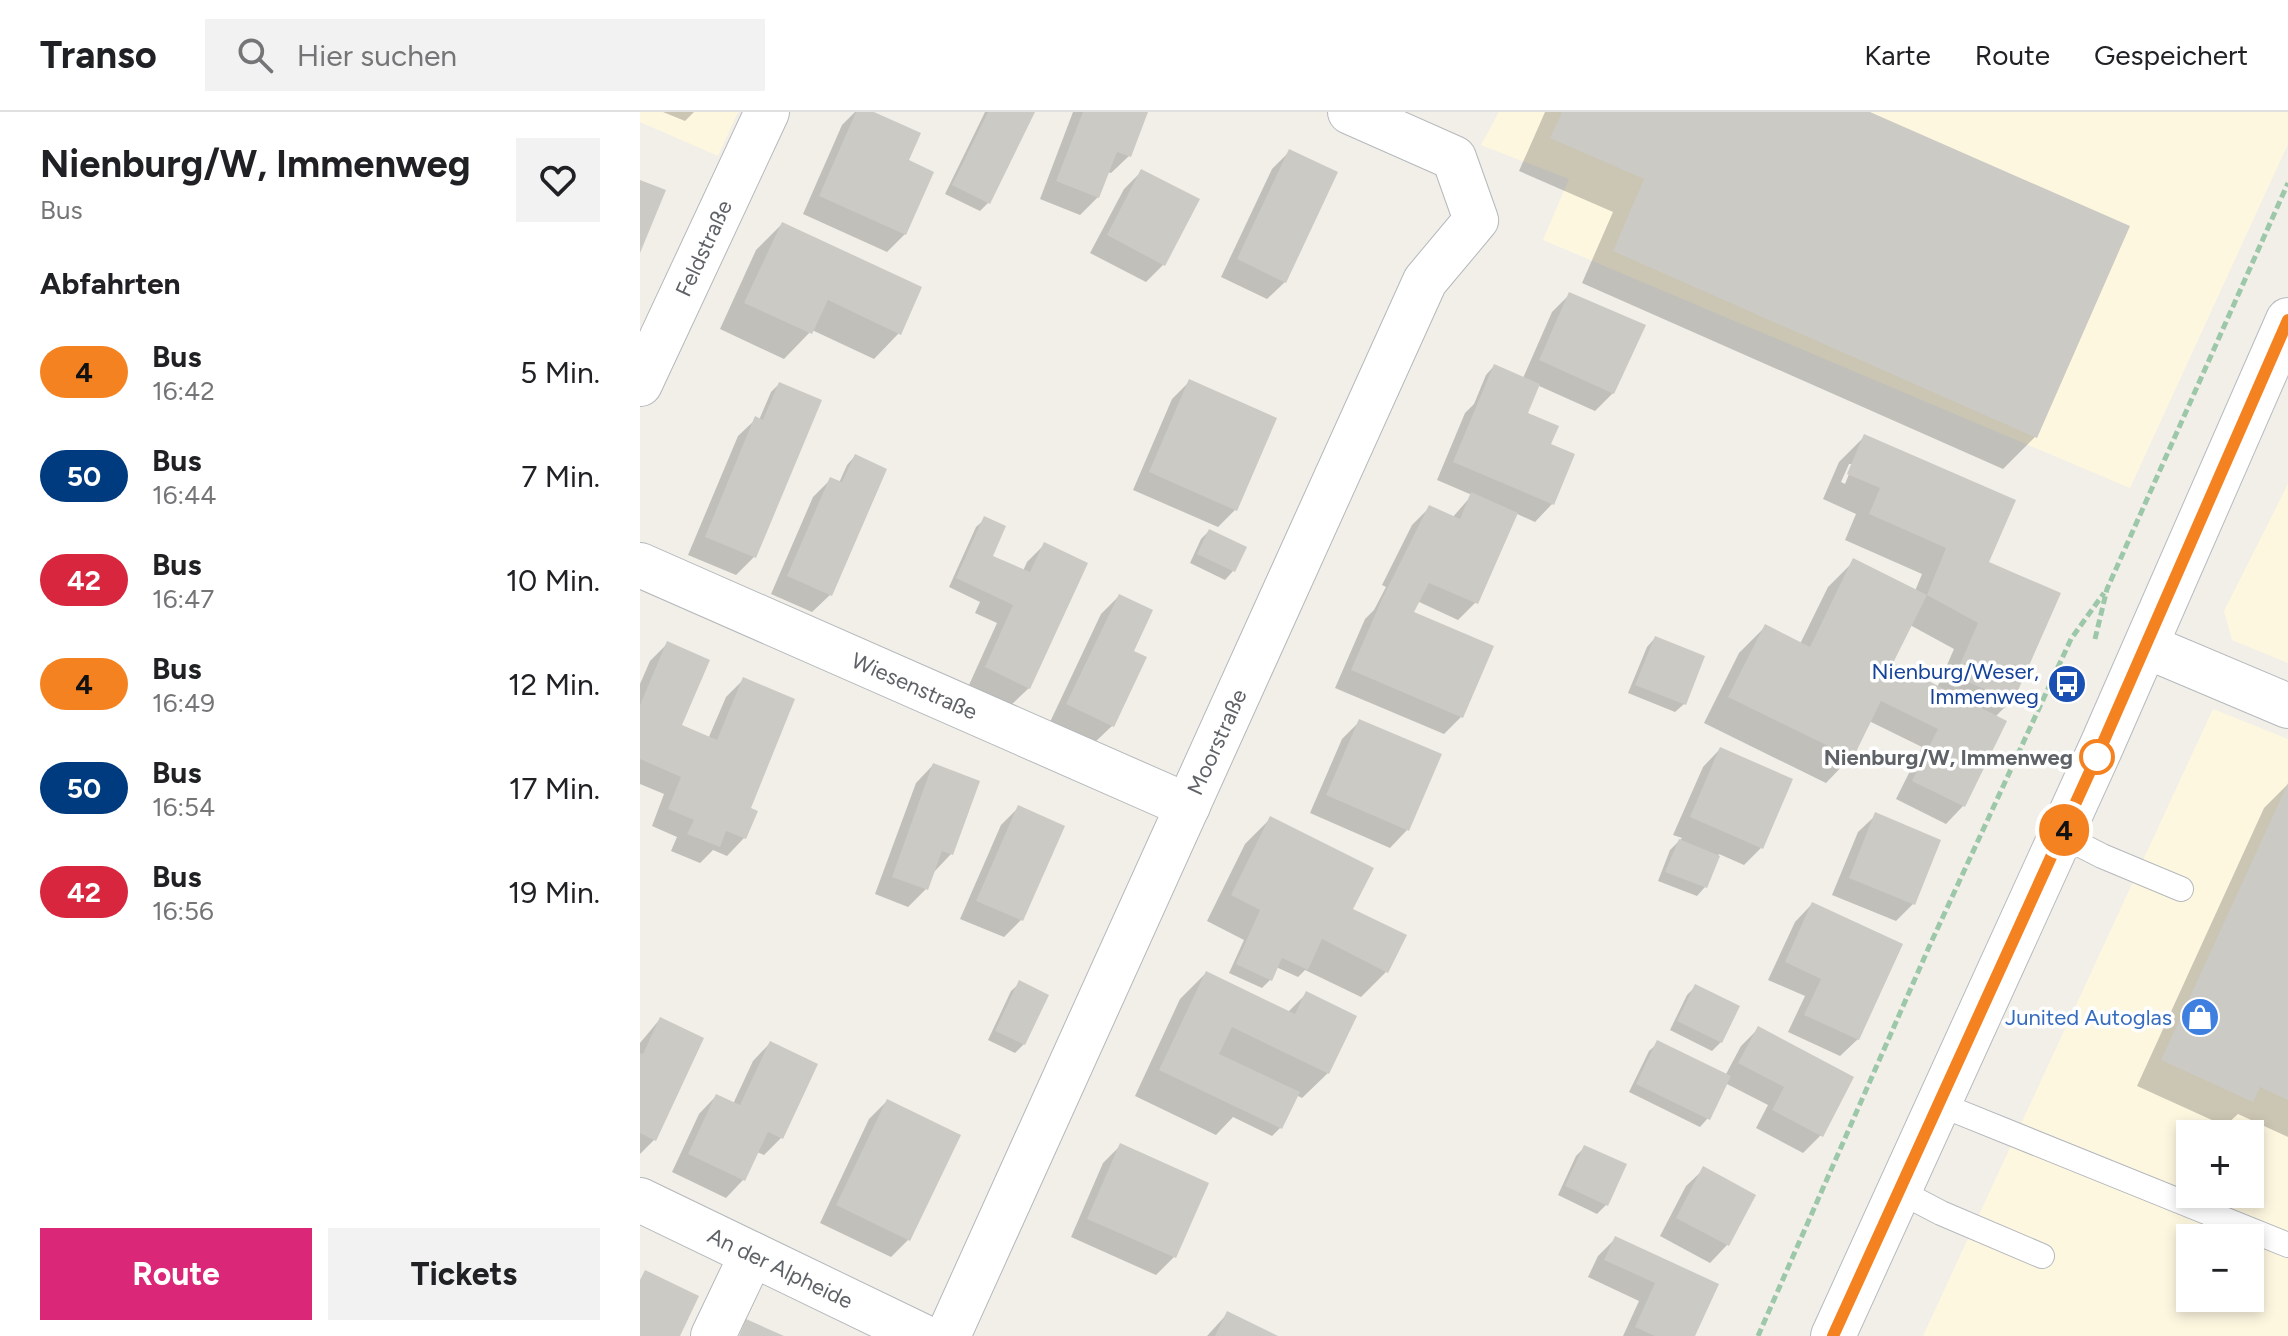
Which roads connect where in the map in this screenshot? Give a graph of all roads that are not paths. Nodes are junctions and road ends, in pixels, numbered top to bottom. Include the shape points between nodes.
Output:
1 (767, 112) edge
2 (1350, 112) edge
3 (2288, 320) edge
4 (640, 384) edge
5 (640, 565) edge
6 (2146, 646) junction
7 (2288, 706) edge
8 (1188, 806) junction
9 (2061, 835) junction
10 (2181, 889) dead end
11 (1939, 1104) junction
12 (1899, 1191) junction
13 (640, 1200) edge
14 (2288, 1245) edge
15 (752, 1254) junction
16 (2042, 1256) dead end
17 (713, 1336) edge
18 (922, 1336) edge
19 (948, 1336) edge
20 (1833, 1336) edge

1 - 4 street, Feldstraße
2 - 8 street, Moorstraße via 1454,158 1476,220 1425,281
3 - 6 street
5 - 8 street, Wiesenstraße
6 - 7 street
6 - 9 street
8 - 19 street, Moorstraße
9 - 10 lane
9 - 11 street
11 - 12 street
11 - 14 lane
12 - 16 lane
12 - 20 street
13 - 15 street, An der Alpheide
15 - 17 street
15 - 18 street, An der Alpheide

